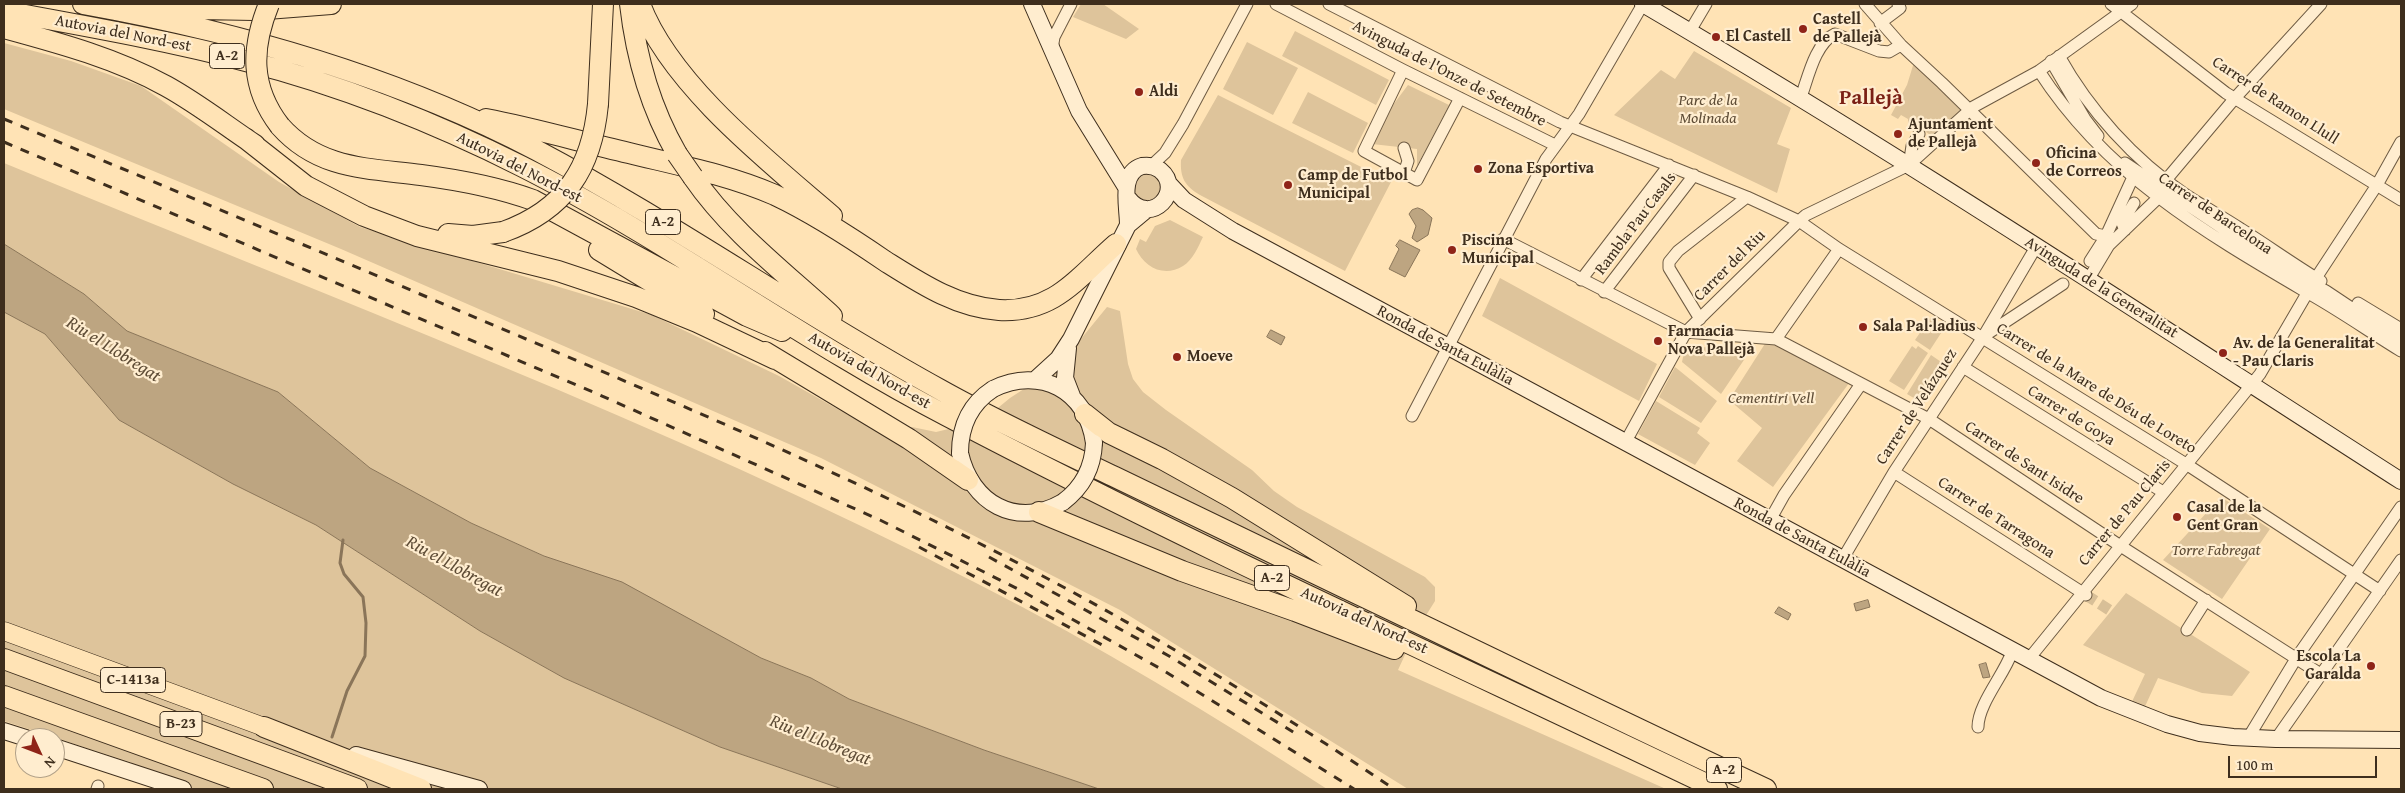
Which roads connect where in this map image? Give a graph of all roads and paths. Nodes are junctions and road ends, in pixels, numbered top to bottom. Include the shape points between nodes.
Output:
1 (269, 4) edge
2 (331, 4) edge
3 (603, 4) edge
4 (630, 4) edge
5 (640, 4) edge
6 (1032, 4) edge
7 (1071, 4) edge
8 (1247, 4) edge
9 (1276, 4) edge
10 (1329, 4) edge
11 (1643, 4) edge
12 (1706, 4) edge
13 (1865, 4) edge
14 (2111, 4) edge
15 (2132, 4) edge
16 (2321, 4) edge
17 (91, 5) edge
18 (1895, 6) edge
19 (4, 11) edge
20 (2121, 11) junction
21 (1880, 23) junction
22 (1041, 26) junction
23 (4, 28) edge
24 (1058, 28) junction
25 (1690, 31) junction
26 (1901, 46) junction
27 (1052, 51) junction
28 (2055, 58) junction
29 (1403, 70) junction
30 (2039, 71) junction
31 (1801, 97) junction
32 (1460, 98) junction
33 (2235, 98) junction
34 (1970, 111) junction
35 (454, 112) junction
36 (1570, 126) junction
37 (245, 138) junction
38 (1914, 138) dead end
39 (2401, 142) edge
40 (1171, 144) junction
41 (1555, 145) junction
42 (1404, 148) dead end
43 (1109, 156) junction
44 (1668, 165) junction
45 (1909, 165) junction
46 (1156, 173) junction
47 (1404, 173) junction
48 (1423, 175) junction
49 (1694, 175) junction
50 (2132, 177) junction
51 (2166, 180) junction
52 (2377, 185) junction
53 (483, 186) junction
54 (1424, 190) dead end
55 (2141, 190) junction
56 (1127, 192) junction
57 (1748, 197) junction
58 (2158, 198) junction
59 (2401, 200) edge
60 (1152, 208) junction
61 (1799, 221) junction
62 (1128, 224) junction
63 (2125, 230) junction
64 (1233, 231) junction
65 (2106, 236) junction
66 (1503, 239) junction
67 (1116, 244) junction
68 (2036, 247) junction
69 (1839, 249) junction
70 (885, 261) junction
71 (2090, 261) dead end
72 (1581, 280) junction
73 (2088, 280) junction
74 (2063, 284) dead end
75 (2312, 285) junction
76 (1604, 292) junction
77 (2001, 305) junction
78 (2013, 318) junction
79 (1700, 319) junction
80 (1686, 332) junction
81 (2395, 333) edge
82 (1983, 337) junction
83 (1071, 339) junction
84 (1776, 340) junction
85 (865, 346) junction
86 (1447, 346) junction
87 (2401, 351) edge
88 (835, 352) junction
89 (775, 359) junction
90 (1963, 367) junction
91 (1035, 380) junction
92 (1861, 384) junction
93 (2252, 384) junction
94 (1072, 397) junction
95 (1085, 414) junction
96 (1412, 416) dead end
97 (1928, 419) junction
98 (1625, 442) junction
99 (2186, 464) junction
100 (1894, 472) junction
101 (968, 480) junction
102 (2401, 481) edge
103 (2163, 492) junction
104 (2401, 507) edge
105 (1039, 512) junction
106 (1770, 520) junction
107 (2120, 545) junction
108 (1842, 560) junction
109 (2401, 560) edge
110 (2355, 575) junction
111 (2380, 591) junction
112 (2084, 593) junction
113 (2206, 600) junction
114 (2187, 630) dead end
115 (4, 631) edge
116 (1448, 637) junction
117 (2012, 652) junction
118 (2298, 657) junction
119 (4, 659) edge
120 (2028, 660) junction
121 (1457, 665) junction
122 (2322, 674) junction
123 (4, 696) edge
124 (264, 727) junction
125 (1978, 727) dead end
126 (2248, 738) junction
127 (2276, 739) junction
128 (2401, 740) edge
129 (65, 750) edge
130 (183, 789) edge
131 (263, 789) edge
132 (357, 789) edge
133 (421, 789) edge
134 (479, 789) edge
135 (1717, 789) edge
136 (1766, 789) edge

1 - 53 highway, bridge via 259,29 256,71 264,101 280,126 305,149 334,162
2 - 17 highway via 254,10
3 - 37 highway, bridge via 598,104 589,153 564,194 535,218 503,232 455,236 389,218 331,192
4 - 85 highway, bridge via 641,68 654,107 677,154 720,211
5 - 70 highway via 665,51 718,112 777,170
6 - 22 main road
7 - 24 street
8 - 40 street
9 - 29 street, Avinguda de l'Onze de Setembre
10 - 36 street, Avinguda de l'Onze de Setembre
11 - 25 main road, Avinguda de la Generalitat
11 - 36 street
12 - 25 street
13 - 21 street
14 - 20 street, Carrer de Ramon Llull
15 - 20 street, Carrer del Riu
16 - 33 street
17 - 35 highway, Autovia del Nord-est / A-2 via 306,56
18 - 21 street
19 - 88 highway, Autovia del Nord-est / A-2 via 251,62 442,129 524,168 618,219
20 - 28 street, Carrer del Riu
20 - 33 street, Carrer de Ramon Llull
21 - 26 street
22 - 24 street
22 - 27 main road
23 - 37 highway via 110,60 190,101
24 - 27 street
25 - 31 main road, Avinguda de la Generalitat
26 - 31 street via 1889,52 1879,52 1835,34 1824,42 1818,53
26 - 34 street
27 - 43 main road via 1085,122
28 - 30 street, Carrer del Riu
28 - 51 street via 2119,139
28 - 55 street via 2085,119 2125,163
29 - 32 street, Avinguda de l'Onze de Setembre
29 - 47 street via 1364,151
30 - 34 street, Carrer del Riu
30 - 50 street, Carrer de Barcelona via 2074,119
31 - 45 main road, Avinguda de la Generalitat
32 - 41 street, Avinguda de l'Onze de Setembre
32 - 48 street
33 - 51 street
33 - 52 street, Carrer de Ramon Llull
34 - 45 street, Carrer del Riu
34 - 65 street via 2096,234
35 - 70 highway via 518,125 733,180 795,206
35 - 85 highway, Autovia del Nord-est / A-2 via 533,149 627,201
36 - 41 street
36 - 44 street, Carrer de la Mare de Déu de Loreto
37 - 89 highway via 306,186 364,216 417,236 605,286 664,308
38 - 45 street
39 - 52 street, Carrer de Pau Claris
40 - 46 street
40 - 46 street
41 - 66 street
42 - 47 street via 1408,161
43 - 46 main road
43 - 56 main road
44 - 49 street, Carrer de la Mare de Déu de Loreto
44 - 72 street, Rambla Pau Casals
45 - 61 street, Carrer del Riu
45 - 68 main road, Avinguda de la Generalitat
46 - 56 main road via 1131,173
46 - 60 main road via 1167,196
46 - 64 main road, Ronda de Santa Eulàlia via 1184,200
47 - 48 street
48 - 54 street
49 - 57 street, Carrer de la Mare de Déu de Loreto
49 - 76 street, Rambla Pau Casals
50 - 55 street, Carrer de Barcelona
50 - 65 street
51 - 75 street
52 - 59 street, Carrer de Ramon Llull
52 - 75 street, Carrer de Pau Claris
53 - 88 highway via 533,200 747,316
53 - 89 highway via 583,240
55 - 58 street, Carrer de Barcelona
55 - 63 street via 2122,223
55 - 75 street
56 - 60 main road via 1136,206
56 - 62 main road
57 - 61 street, Carrer de la Mare de Déu de Loreto
57 - 79 street via 1678,251 1669,262 1669,268
58 - 63 street
58 - 75 street, Carrer de Barcelona via 2230,248
60 - 62 main road
60 - 64 main road, Ronda de Santa Eulàlia via 1180,208
61 - 69 street, Carrer de la Mare de Déu de Loreto
61 - 79 street, Carrer del Riu
62 - 67 main road
63 - 73 street via 2109,244
64 - 86 main road, Ronda de Santa Eulàlia
65 - 71 street
66 - 72 street
66 - 86 street
67 - 70 highway via 1068,289 1039,305 1012,310 984,308 952,299
67 - 83 main road
68 - 73 main road, Avinguda de la Generalitat
68 - 77 street, Carrer de Velázquez
69 - 82 street, Carrer de la Mare de Déu de Loreto
69 - 84 street
72 - 76 street
73 - 93 main road, Avinguda de la Generalitat
74 - 78 street
75 - 81 street
75 - 87 street, Carrer de Barcelona
75 - 93 street, Carrer de Pau Claris
76 - 80 street
77 - 78 street via 2006,315
77 - 82 street, Carrer de Velázquez
78 - 82 street
79 - 80 street, Carrer del Riu
80 - 84 street, Carrer de Sant Isidre
80 - 98 street, Carrer del Riu
82 - 90 street, Carrer de Velázquez
82 - 99 street, Carrer de la Mare de Déu de Loreto
83 - 91 main road via 1053,365
83 - 94 main road via 1064,378
84 - 92 street, Carrer de Sant Isidre
85 - 116 highway, Autovia del Nord-est / A-2 via 1014,428
86 - 96 street
86 - 98 main road, Ronda de Santa Eulàlia
88 - 121 highway, Autovia del Nord-est / A-2 via 941,413 1189,539
89 - 101 highway via 909,440
90 - 97 street, Carrer de Velázquez
90 - 103 street, Carrer de Goya
91 - 94 main road via 1054,385
91 - 101 main road, bridge via 1014,380 993,389 969,412 961,431 960,453
92 - 97 street, Carrer de Sant Isidre
92 - 106 street
93 - 99 street, Carrer de Pau Claris
93 - 102 main road, Avinguda de la Generalitat
94 - 95 main road
95 - 105 main road, bridge via 1094,443 1092,463 1086,477 1063,502
95 - 116 highway via 1109,433 1168,462 1282,528 1397,599
97 - 100 street, Carrer de Velázquez
97 - 107 street, Carrer de Sant Isidre
98 - 106 main road, Ronda de Santa Eulàlia
99 - 103 street, Carrer de Pau Claris
99 - 110 street, Carrer de la Mare de Déu de Loreto
100 - 108 street, Carrer de Velázquez
100 - 112 street, Carrer de Tarragona
101 - 105 main road via 976,491 996,506 1016,512
103 - 107 street, Carrer de Pau Claris
104 - 110 street
105 - 121 highway via 1228,588 1402,652
106 - 108 main road, Ronda de Santa Eulàlia
107 - 112 street, Carrer de Pau Claris
107 - 113 street, Carrer de Sant Isidre
108 - 117 main road, Ronda de Santa Eulàlia
109 - 111 street
110 - 111 street, Carrer de la Mare de Déu de Loreto
110 - 118 street
111 - 122 street
112 - 120 street, Carrer de Pau Claris
113 - 114 street
113 - 118 street, Carrer de Sant Isidre
115 - 124 main road, C-1413a
116 - 136 highway, Autovia del Nord-est / A-2
117 - 120 main road, Ronda de Santa Eulàlia
117 - 125 street via 1981,712
118 - 122 street, Carrer de Sant Isidre
118 - 126 street
119 - 132 highway, B-23
120 - 126 main road, Ronda de Santa Eulàlia via 2101,698 2147,717 2183,729
121 - 135 highway, Autovia del Nord-est / A-2
122 - 127 street
123 - 131 highway, B-23
124 - 133 highway
124 - 134 main road, C-1413a
126 - 127 main road, Ronda de Santa Eulàlia
127 - 128 main road, Ronda de Santa Eulàlia
129 - 130 main road

